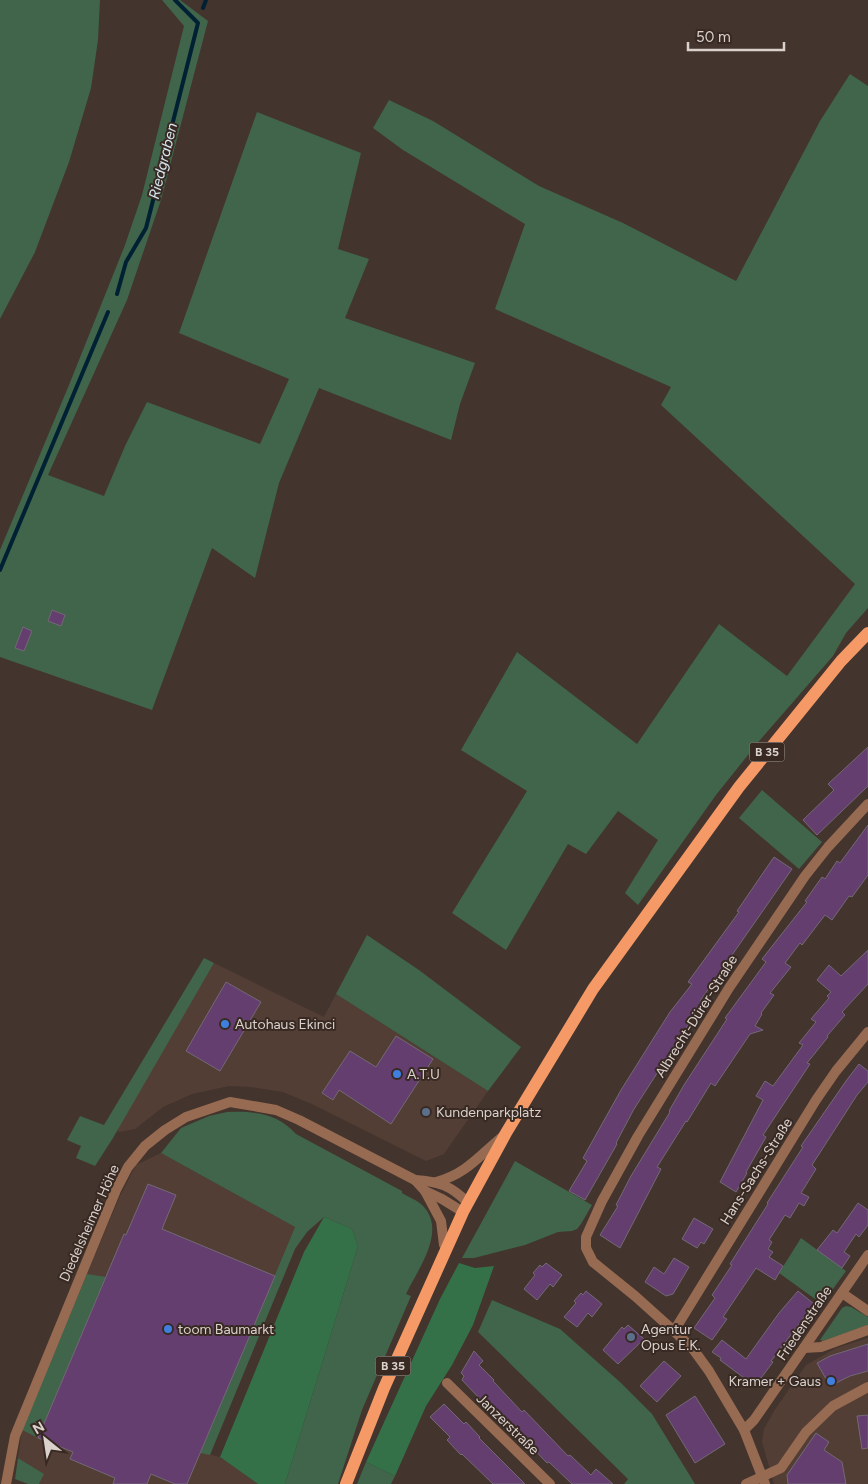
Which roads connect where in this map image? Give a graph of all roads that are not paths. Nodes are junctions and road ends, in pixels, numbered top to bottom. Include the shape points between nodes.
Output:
1 (868, 633) edge
2 (868, 804) edge
3 (868, 1032) edge
4 (506, 1133) junction
5 (415, 1180) junction
6 (436, 1182) junction
7 (425, 1191) junction
8 (465, 1208) junction
9 (444, 1248) junction
10 (868, 1255) edge
11 (842, 1293) junction
12 (868, 1311) edge
13 (868, 1330) edge
14 (674, 1331) junction
15 (804, 1348) junction
16 (447, 1383) dead end
17 (868, 1386) edge
18 (744, 1430) junction
19 (763, 1480) edge
20 (6, 1484) edge
21 (346, 1484) edge
22 (550, 1484) edge
23 (746, 1484) edge

1 - 4 main road, B 35 via 738,787 673,876 593,989
2 - 14 street, Albrecht-Dürer-Straße via 828,847 729,988 683,1060 590,1225 586,1248 592,1262
3 - 14 street, Hans-Sachs-Straße via 816,1100
4 - 6 street via 464,1171
4 - 8 main road, B 35
5 - 6 street
5 - 7 street
5 - 20 street, Diedelsheimer Höhe via 276,1110 230,1102 186,1117 165,1130 145,1146 128,1167 116,1190 15,1436
6 - 8 street via 452,1189
7 - 8 street
7 - 9 street via 441,1221
8 - 9 main road, B 35
9 - 21 main road, B 35
10 - 11 street, Friedenstraße
11 - 12 street
11 - 15 street, Friedenstraße
13 - 15 street via 822,1347
14 - 18 street via 710,1371
15 - 18 street, Friedenstraße
16 - 22 street, Janzerstraße
17 - 19 street via 833,1406 806,1432 781,1468
18 - 19 street
19 - 23 street

